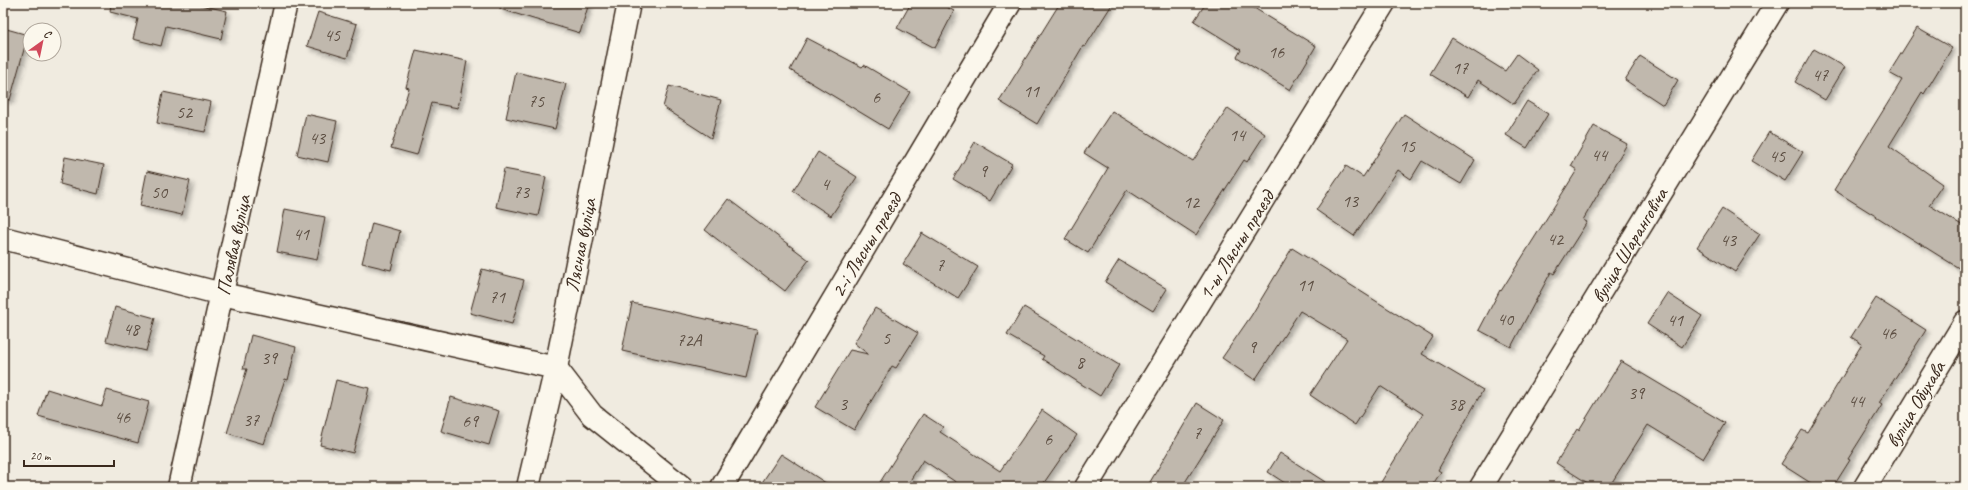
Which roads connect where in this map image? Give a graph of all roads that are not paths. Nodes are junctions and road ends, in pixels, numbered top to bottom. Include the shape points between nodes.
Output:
1 (286, 3) edge
2 (628, 3) edge
3 (1010, 3) edge
4 (1384, 3) edge
5 (1777, 3) edge
6 (3, 238) edge
7 (222, 294) junction
8 (1965, 322) edge
9 (556, 368) junction
10 (179, 487) edge
11 (528, 487) edge
12 (682, 487) edge
13 (722, 487) edge
14 (1086, 487) edge
15 (1481, 487) edge
16 (1865, 487) edge

1 - 7 street, Палявая вуліца
2 - 9 street, Лясная вуліца
3 - 13 street, 2-і Лясны праезд
4 - 14 street, 1-ы Лясны праезд
5 - 15 street, вуліца Шаранговіча
6 - 7 street
7 - 9 street
7 - 10 street, Палявая вуліца
8 - 16 street, вуліца Обухава
9 - 11 street, Лясная вуліца
9 - 12 street via 592,415

